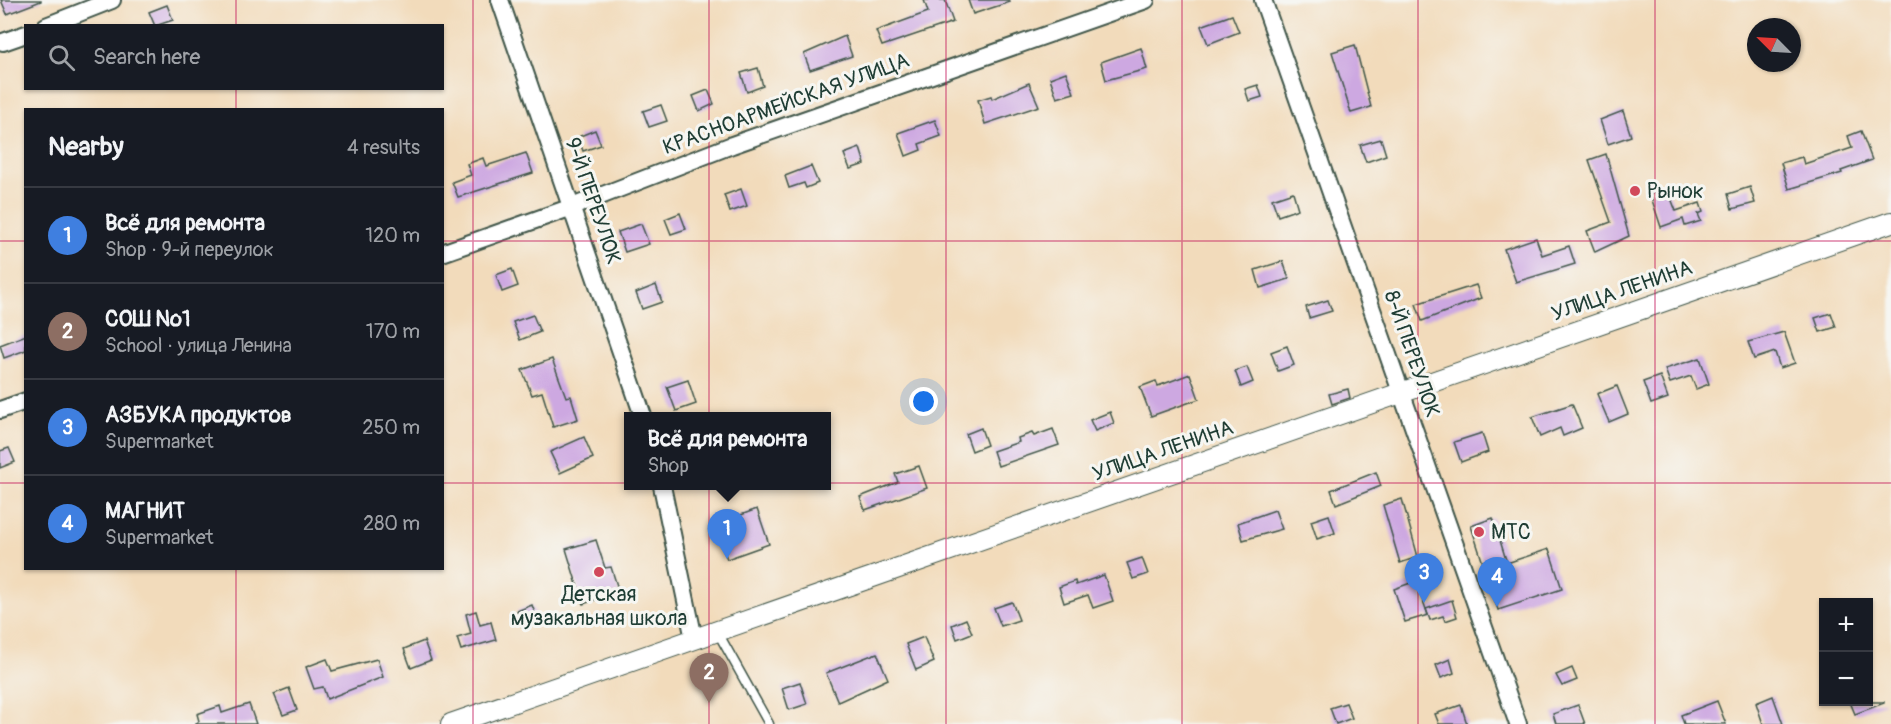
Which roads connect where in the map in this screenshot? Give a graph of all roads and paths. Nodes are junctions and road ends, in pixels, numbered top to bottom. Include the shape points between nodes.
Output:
1 (112, 0) edge
2 (501, 0) edge
3 (1146, 0) edge
4 (1263, 0) edge
5 (51, 24) edge
6 (24, 35) edge
7 (3, 42) dead end
8 (572, 207) junction
9 (1891, 222) edge
10 (444, 252) edge
11 (1402, 393) junction
12 (24, 402) edge
13 (0, 410) edge
14 (641, 412) edge
15 (663, 490) edge
16 (717, 631) junction
17 (694, 639) junction
18 (451, 724) edge
19 (769, 724) edge
20 (1518, 724) edge

1 - 5 street
2 - 8 street, 9-Й ПЕРЕУЛОК
3 - 8 street, КРАСНОАРМЕЙСКАЯ УЛИЦА via 732,145
4 - 11 street, 8-Й ПЕРЕУЛОК
6 - 7 street
8 - 10 street, КРАСНОАРМЕЙСКАЯ УЛИЦА
8 - 14 street, 9-Й ПЕРЕУЛОК
9 - 11 street, УЛИЦА ЛЕНИНА
11 - 16 street, УЛИЦА ЛЕНИНА
11 - 20 street, 8-Й ПЕРЕУЛОК
12 - 13 street
15 - 17 street
16 - 17 street, УЛИЦА ЛЕНИНА
16 - 19 lane
17 - 18 street, УЛИЦА ЛЕНИНА

